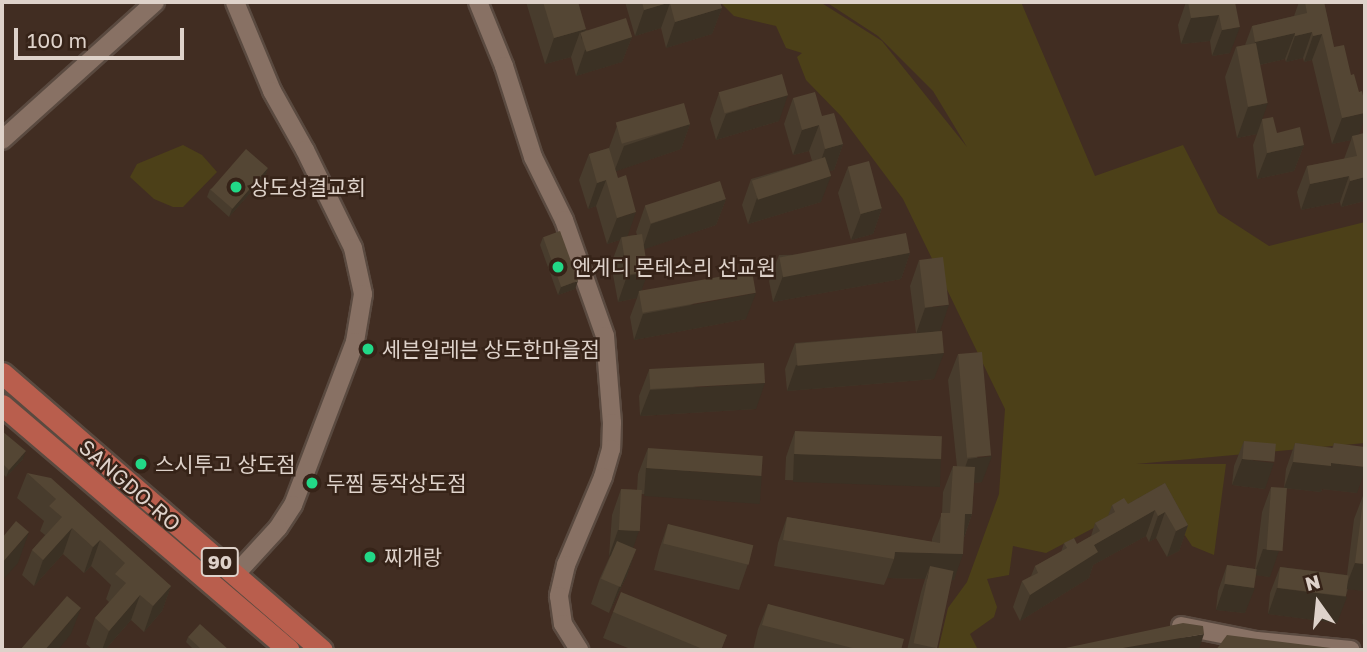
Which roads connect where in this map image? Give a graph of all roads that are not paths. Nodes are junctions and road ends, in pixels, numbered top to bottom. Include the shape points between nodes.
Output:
1 (155, 2) edge
2 (235, 2) edge
3 (478, 2) edge
4 (2, 137) edge
5 (2, 373) edge
6 (2, 405) edge
7 (235, 575) junction
8 (1164, 628) edge
9 (289, 650) edge
10 (322, 650) edge
11 (579, 650) edge
12 (1351, 650) edge

1 - 4 street
2 - 7 street via 272,92 353,248 363,294 355,342 293,505
3 - 11 street via 533,157 564,219 605,336 611,449 566,565 559,596 563,624
5 - 7 main road, SANGDO-RO / 90
6 - 9 main road, SANGDO-RO / 90
7 - 10 main road, SANGDO-RO / 90
8 - 12 street via 1192,626 1257,640

